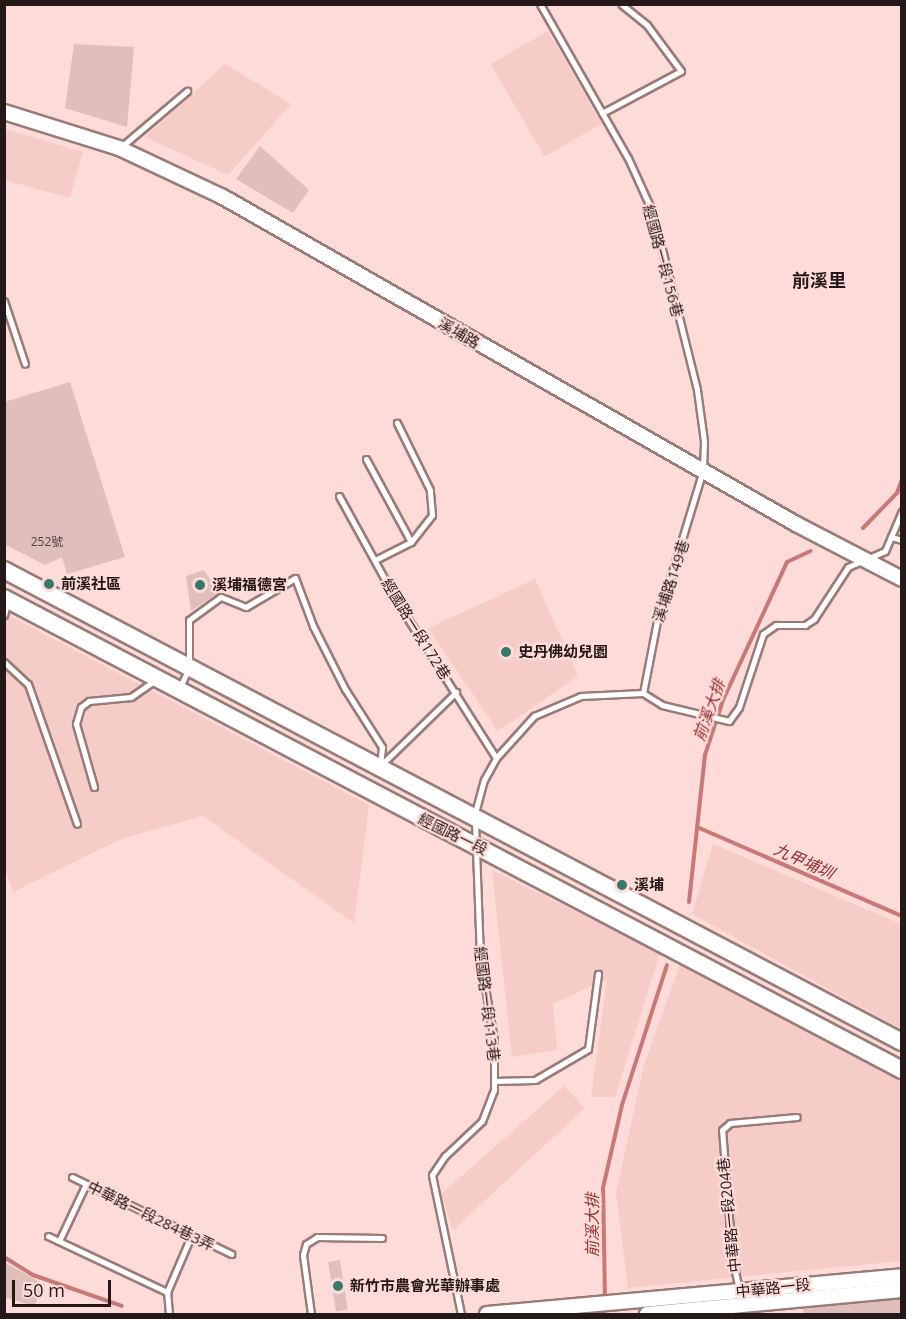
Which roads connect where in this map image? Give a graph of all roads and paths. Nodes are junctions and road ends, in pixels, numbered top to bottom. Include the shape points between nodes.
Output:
1 (540, 4) edge
2 (621, 4) edge
3 (187, 91) dead end
4 (4, 112) edge
5 (602, 113) junction
6 (119, 148) junction
7 (4, 301) edge
8 (25, 363) dead end
9 (398, 423) dead end
10 (366, 459) dead end
11 (703, 470) junction
12 (339, 496) dead end
13 (902, 511) edge
14 (891, 537) junction
15 (902, 540) edge
16 (411, 542) junction
17 (375, 560) junction
18 (865, 561) junction
19 (4, 570) edge
20 (902, 579) edge
21 (6, 604) edge
22 (4, 662) edge
23 (189, 668) junction
24 (156, 679) junction
25 (178, 691) junction
26 (456, 692) junction
27 (643, 693) junction
28 (496, 758) junction
29 (380, 766) junction
30 (94, 788) dead end
31 (476, 819) junction
32 (76, 824) dead end
33 (476, 844) junction
34 (598, 974) dead end
35 (902, 1042) edge
36 (902, 1070) edge
37 (494, 1082) junction
38 (797, 1118) dead end
39 (72, 1177) dead end
40 (86, 1184) junction
41 (48, 1236) dead end
42 (191, 1236) junction
43 (382, 1238) dead end
44 (59, 1241) junction
45 (231, 1254) dead end
46 (902, 1276) edge
47 (902, 1290) edge
48 (167, 1292) junction
49 (739, 1292) junction
50 (740, 1306) junction
51 (646, 1308) edge
52 (169, 1314) edge
53 (311, 1314) edge
54 (461, 1314) edge
55 (487, 1314) edge

1 - 5 lane, 經國路一段156巷
2 - 5 lane via 647,25 681,71
3 - 6 lane
4 - 6 street, 溪埔路
5 - 11 lane, 經國路一段156巷 via 653,213 697,390 704,441
6 - 11 street, 溪埔路 via 223,197
7 - 8 lane
9 - 16 lane, 經國路一段172巷 via 434,503 427,524
10 - 16 lane
11 - 18 street, 溪埔路
11 - 27 lane, 溪埔路149巷 via 657,621
12 - 17 lane
13 - 14 lane
14 - 15 lane
14 - 18 lane via 885,551
16 - 17 lane, 經國路一段172巷
17 - 26 lane, 經國路一段172巷 via 399,605
18 - 20 street, 溪埔路
18 - 27 lane via 848,567 814,619 805,625 768,628 739,707 724,722 662,705
19 - 23 main road, 經國路一段
21 - 24 main road, 經國路一段
22 - 32 lane via 28,684
23 - 25 lane
23 - 29 main road, 經國路一段
23 - 29 lane via 189,620 221,597 246,608 295,578 313,626 345,689 382,747
24 - 25 main road, 經國路一段
24 - 30 lane via 131,697 89,702 81,707 76,724
25 - 33 main road, 經國路一段
26 - 28 lane, 經國路一段172巷
26 - 29 lane, 經國路一段172巷
27 - 28 lane via 595,694 545,709
28 - 31 lane via 475,803
29 - 31 main road, 經國路一段
31 - 33 lane, 經國路一段113巷
31 - 35 main road, 經國路一段
33 - 36 main road, 經國路一段
33 - 37 lane, 經國路一段113巷 via 480,958 494,1040
34 - 37 lane via 588,1048 535,1080
37 - 54 lane, 經國路一段113巷 via 482,1121 439,1162 432,1175
38 - 49 lane, 中華路一段204巷 via 724,1125 730,1245
39 - 40 lane, 中華路一段284巷3弄
40 - 42 lane, 中華路一段284巷3弄
40 - 44 lane
41 - 44 lane
42 - 45 lane, 中華路一段284巷3弄
42 - 48 lane
43 - 53 lane via 317,1237 306,1244 303,1255
44 - 48 lane
46 - 49 street, 中華路一段
47 - 50 street, 中華路一段
48 - 52 lane
49 - 50 lane, 中華路一段204巷
49 - 51 street, 中華路一段
50 - 51 street, 中華路一段
51 - 55 street

